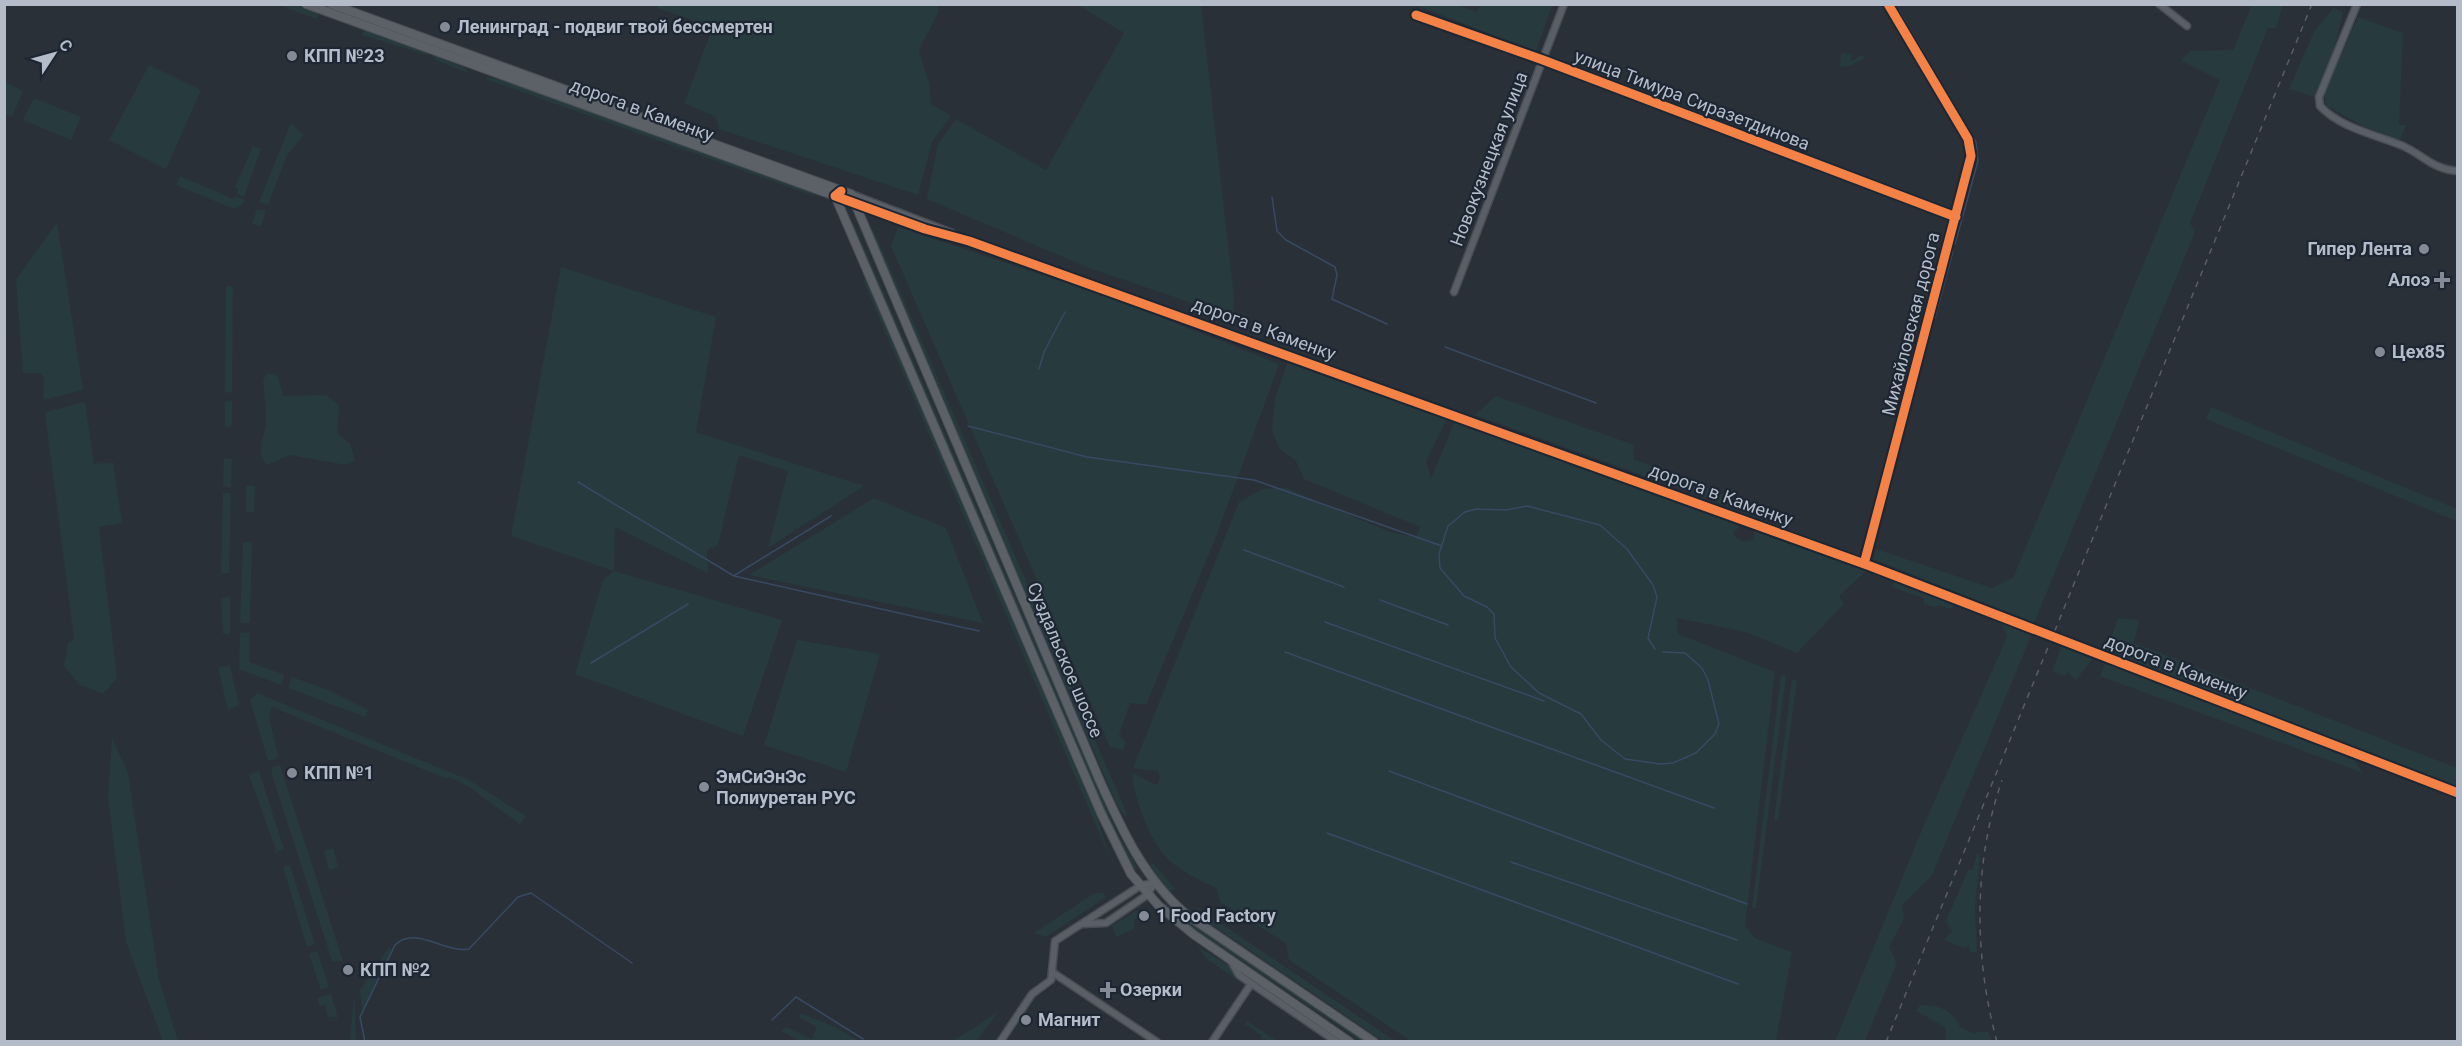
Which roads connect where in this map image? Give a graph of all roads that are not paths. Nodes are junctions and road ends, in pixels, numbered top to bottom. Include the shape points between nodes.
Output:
1 (306, 4) edge
2 (331, 4) edge
3 (1564, 4) edge
4 (1888, 4) edge
5 (2159, 4) edge
6 (2357, 4) edge
7 (1416, 15) dead end
8 (2187, 26) dead end
9 (1543, 60) junction
10 (2457, 171) edge
11 (838, 194) junction
12 (851, 194) junction
13 (855, 204) junction
14 (1956, 218) junction
15 (969, 241) junction
16 (1454, 292) dead end
17 (1864, 564) junction
18 (2457, 793) edge
19 (1155, 882) junction
20 (1140, 886) junction
21 (1148, 895) junction
22 (1081, 924) junction
23 (1229, 958) junction
24 (1052, 972) junction
25 (1251, 984) junction
26 (1000, 1041) edge
27 (1157, 1041) edge
28 (1212, 1041) edge
29 (1336, 1041) edge
30 (1350, 1041) edge
31 (1374, 1041) edge

1 - 11 main road, дорога в Каменку
2 - 11 main road, дорога в Каменку
3 - 9 street, Новокузнецкая улица
4 - 14 street, Михайловская дорога via 1968,139 1971,156
5 - 8 street
6 - 10 street via 2319,98 2320,106 2357,128 2405,147 2436,167
7 - 9 street, улица Тимура Сиразетдинова
9 - 14 street, улица Тимура Сиразетдинова
9 - 16 street, Новокузнецкая улица
11 - 12 main road, дорога в Каменку
11 - 13 street, дорога в Каменку
11 - 20 main road, Суздальское шоссе via 1114,843
12 - 13 main road, Суздальское шоссе
12 - 15 street, дорога в Каменку
13 - 15 street, дорога в Каменку
13 - 19 main road, Суздальское шоссе via 1099,779 1126,836
14 - 17 street, Михайловская дорога
15 - 17 street, дорога в Каменку
17 - 18 street, дорога в Каменку
19 - 20 street
19 - 21 street
19 - 31 main road, Суздальское шоссе via 1187,915
20 - 21 main road, Суздальское шоссе
20 - 22 street
21 - 22 street via 1106,923
21 - 23 main road, Суздальское шоссе via 1193,934
22 - 24 street via 1055,941
23 - 25 street via 1239,975
23 - 30 main road, Суздальское шоссе
24 - 26 street via 1051,980 1032,994
24 - 27 street
25 - 28 street
25 - 29 street

